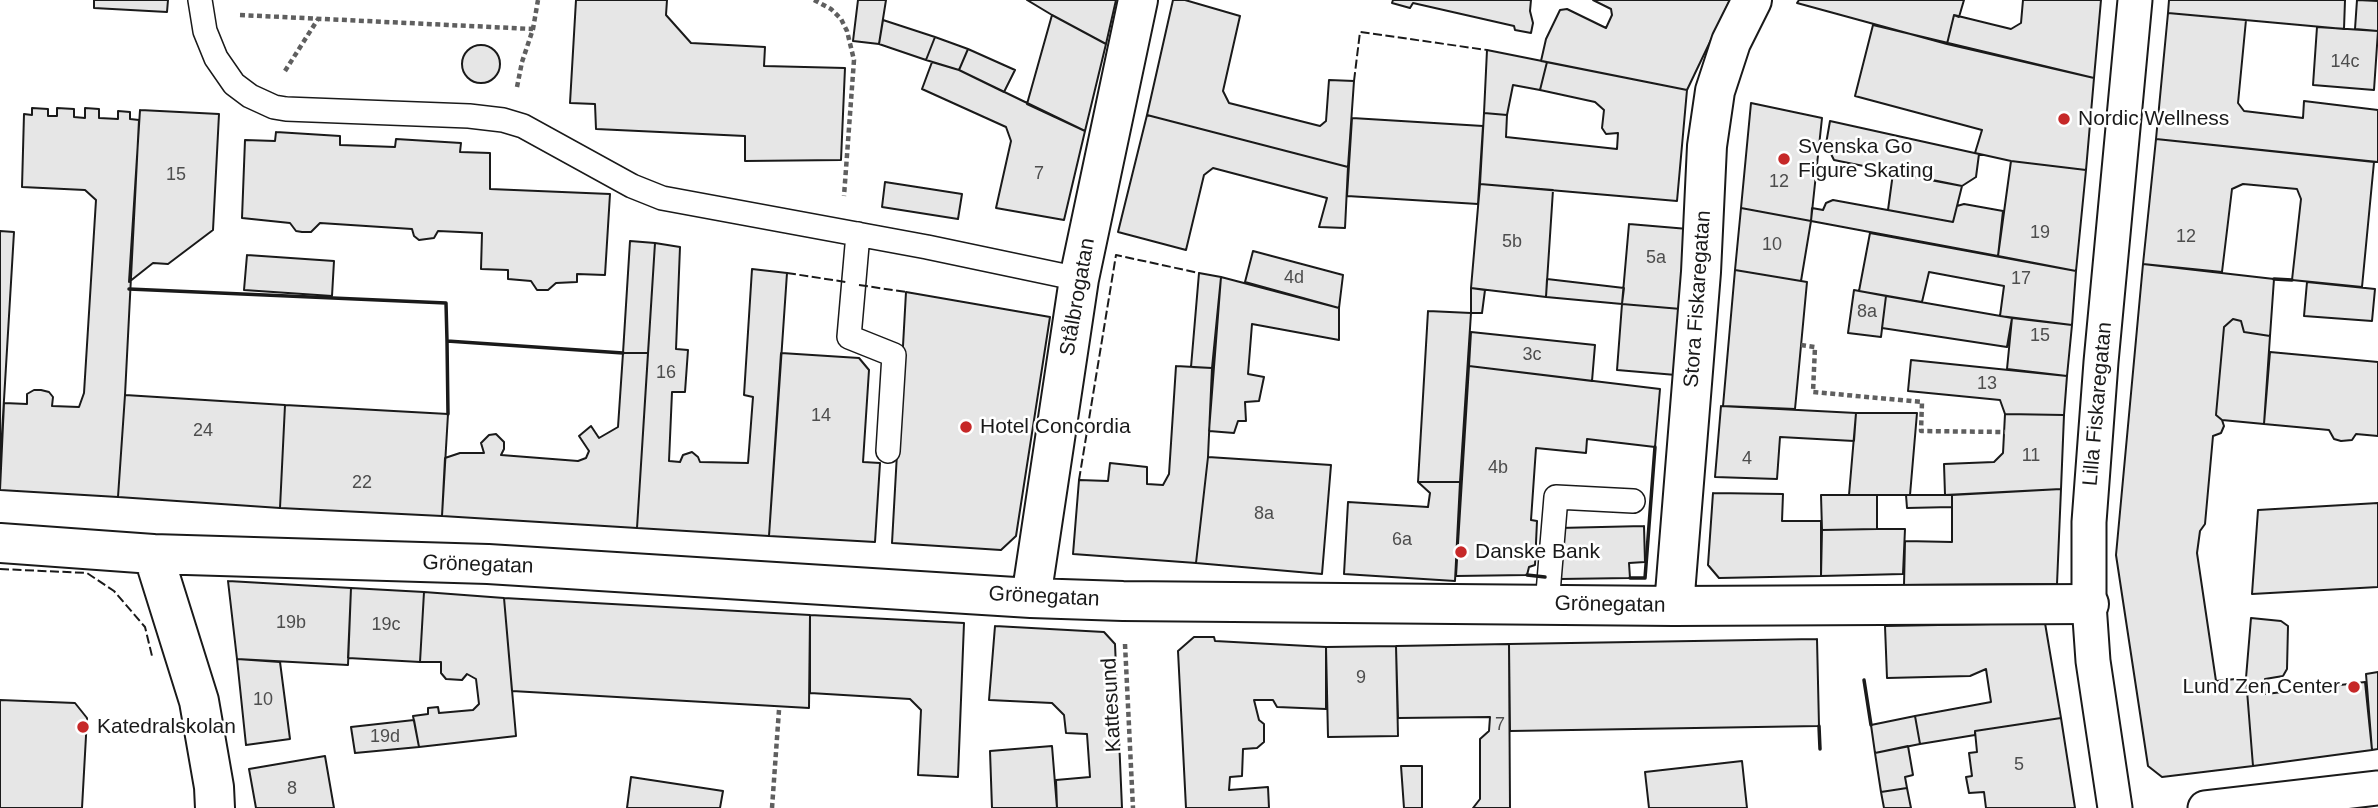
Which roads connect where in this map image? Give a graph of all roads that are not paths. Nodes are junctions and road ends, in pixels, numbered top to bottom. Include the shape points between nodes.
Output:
1 (1138, 0) edge
2 (1752, 0) edge
3 (2135, 0) edge
4 (201, 7) edge
5 (850, 233) junction
6 (1079, 279) junction
7 (888, 451) dead end
8 (1633, 501) dead end
9 (0, 543) edge
10 (153, 554) junction
11 (1031, 597) junction
12 (2088, 604) junction
13 (1548, 605) junction
14 (1674, 606) junction
15 (2378, 788) edge
16 (215, 808) edge
17 (2115, 808) edge
18 (2205, 808) edge

1 - 6 street, Stålbrogatan
2 - 14 street, Stora Fiskaregatan via 1731,42 1715,91 1707,146
3 - 12 street, Lilla Fiskaregatan via 2095,433
4 - 5 lane via 216,58 234,84 264,102 286,109 470,116 511,122 662,198
5 - 6 lane
5 - 7 lane via 849,337 894,355
6 - 11 street, Stålbrogatan
8 - 13 lane via 1556,497
9 - 10 street, Grönegatan
10 - 11 street, Grönegatan via 488,564
10 - 16 street via 199,701
11 - 13 street, Grönegatan
12 - 14 street, Grönegatan
12 - 17 street, Lilla Fiskaregatan
13 - 14 street, Grönegatan
15 - 18 street

